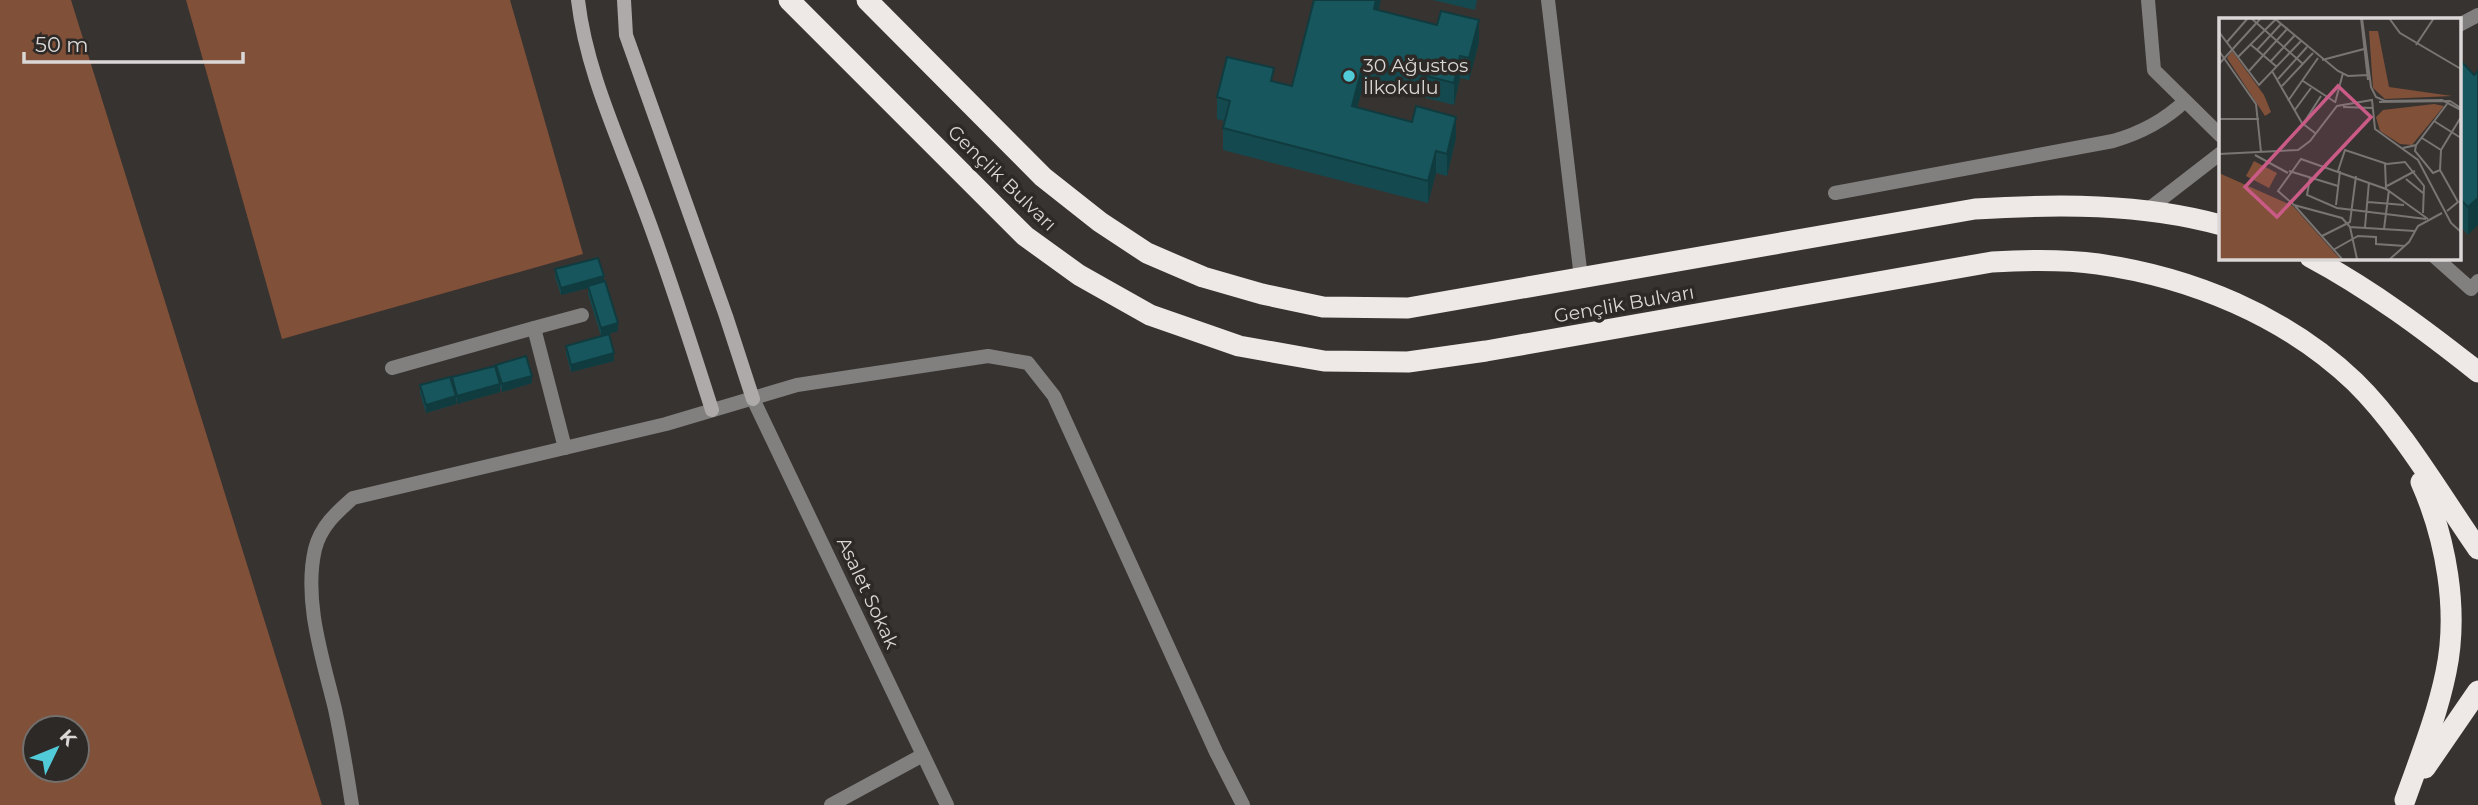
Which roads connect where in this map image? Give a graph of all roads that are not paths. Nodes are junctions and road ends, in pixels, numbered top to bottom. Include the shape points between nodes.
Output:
1 (578, 0) edge
2 (624, 0) edge
3 (789, 0) edge
4 (867, 0) edge
5 (1548, 0) edge
6 (2148, 0) edge
7 (2478, 15) edge
8 (2460, 24) edge
9 (2185, 101) junction
10 (2219, 134) edge
11 (2219, 155) edge
12 (1835, 193) dead end
13 (2146, 211) junction
14 (2219, 224) edge
15 (2313, 259) edge
16 (2437, 259) edge
17 (1581, 278) junction
18 (2478, 281) edge
19 (582, 315) dead end
20 (534, 328) junction
21 (392, 368) dead end
22 (2478, 372) edge
23 (753, 399) junction
24 (712, 410) junction
25 (2385, 416) junction
26 (565, 448) junction
27 (2478, 549) edge
28 (2478, 691) edge
29 (923, 755) junction
30 (2403, 802) edge
31 (352, 805) edge
32 (831, 805) edge
33 (947, 805) edge
34 (1243, 805) edge

1 - 24 main road via 594,74 671,280
2 - 23 main road via 626,36
3 - 25 highway, Gençlik Bulvarı via 1025,236 1079,275 1150,315 1239,346 1324,361 1408,362 1992,261 2044,260 2166,277 2260,315 2311,347 2354,382
4 - 17 highway, Gençlik Bulvarı via 1043,177 1147,253 1203,277 1323,307 1408,308
5 - 17 street
6 - 9 street via 2154,70
7 - 8 street
9 - 10 street
9 - 12 street via 2150,128 2113,141
11 - 13 street
13 - 14 highway, Gençlik Bulvarı
13 - 17 highway, Gençlik Bulvarı via 2034,205 1975,209
15 - 22 highway via 2367,290
16 - 18 street via 2470,289
19 - 20 street
20 - 21 street
20 - 26 street
23 - 24 street
23 - 29 street, Asalet Sokak
23 - 34 street via 797,385 988,356 1027,363 1054,396
24 - 26 street
25 - 27 highway, Gençlik Bulvarı
25 - 30 highway via 2431,504 2448,582 2446,670
26 - 31 street via 353,498 329,519 316,547 310,580
28 - 30 highway
29 - 32 street
29 - 33 street, Asalet Sokak

